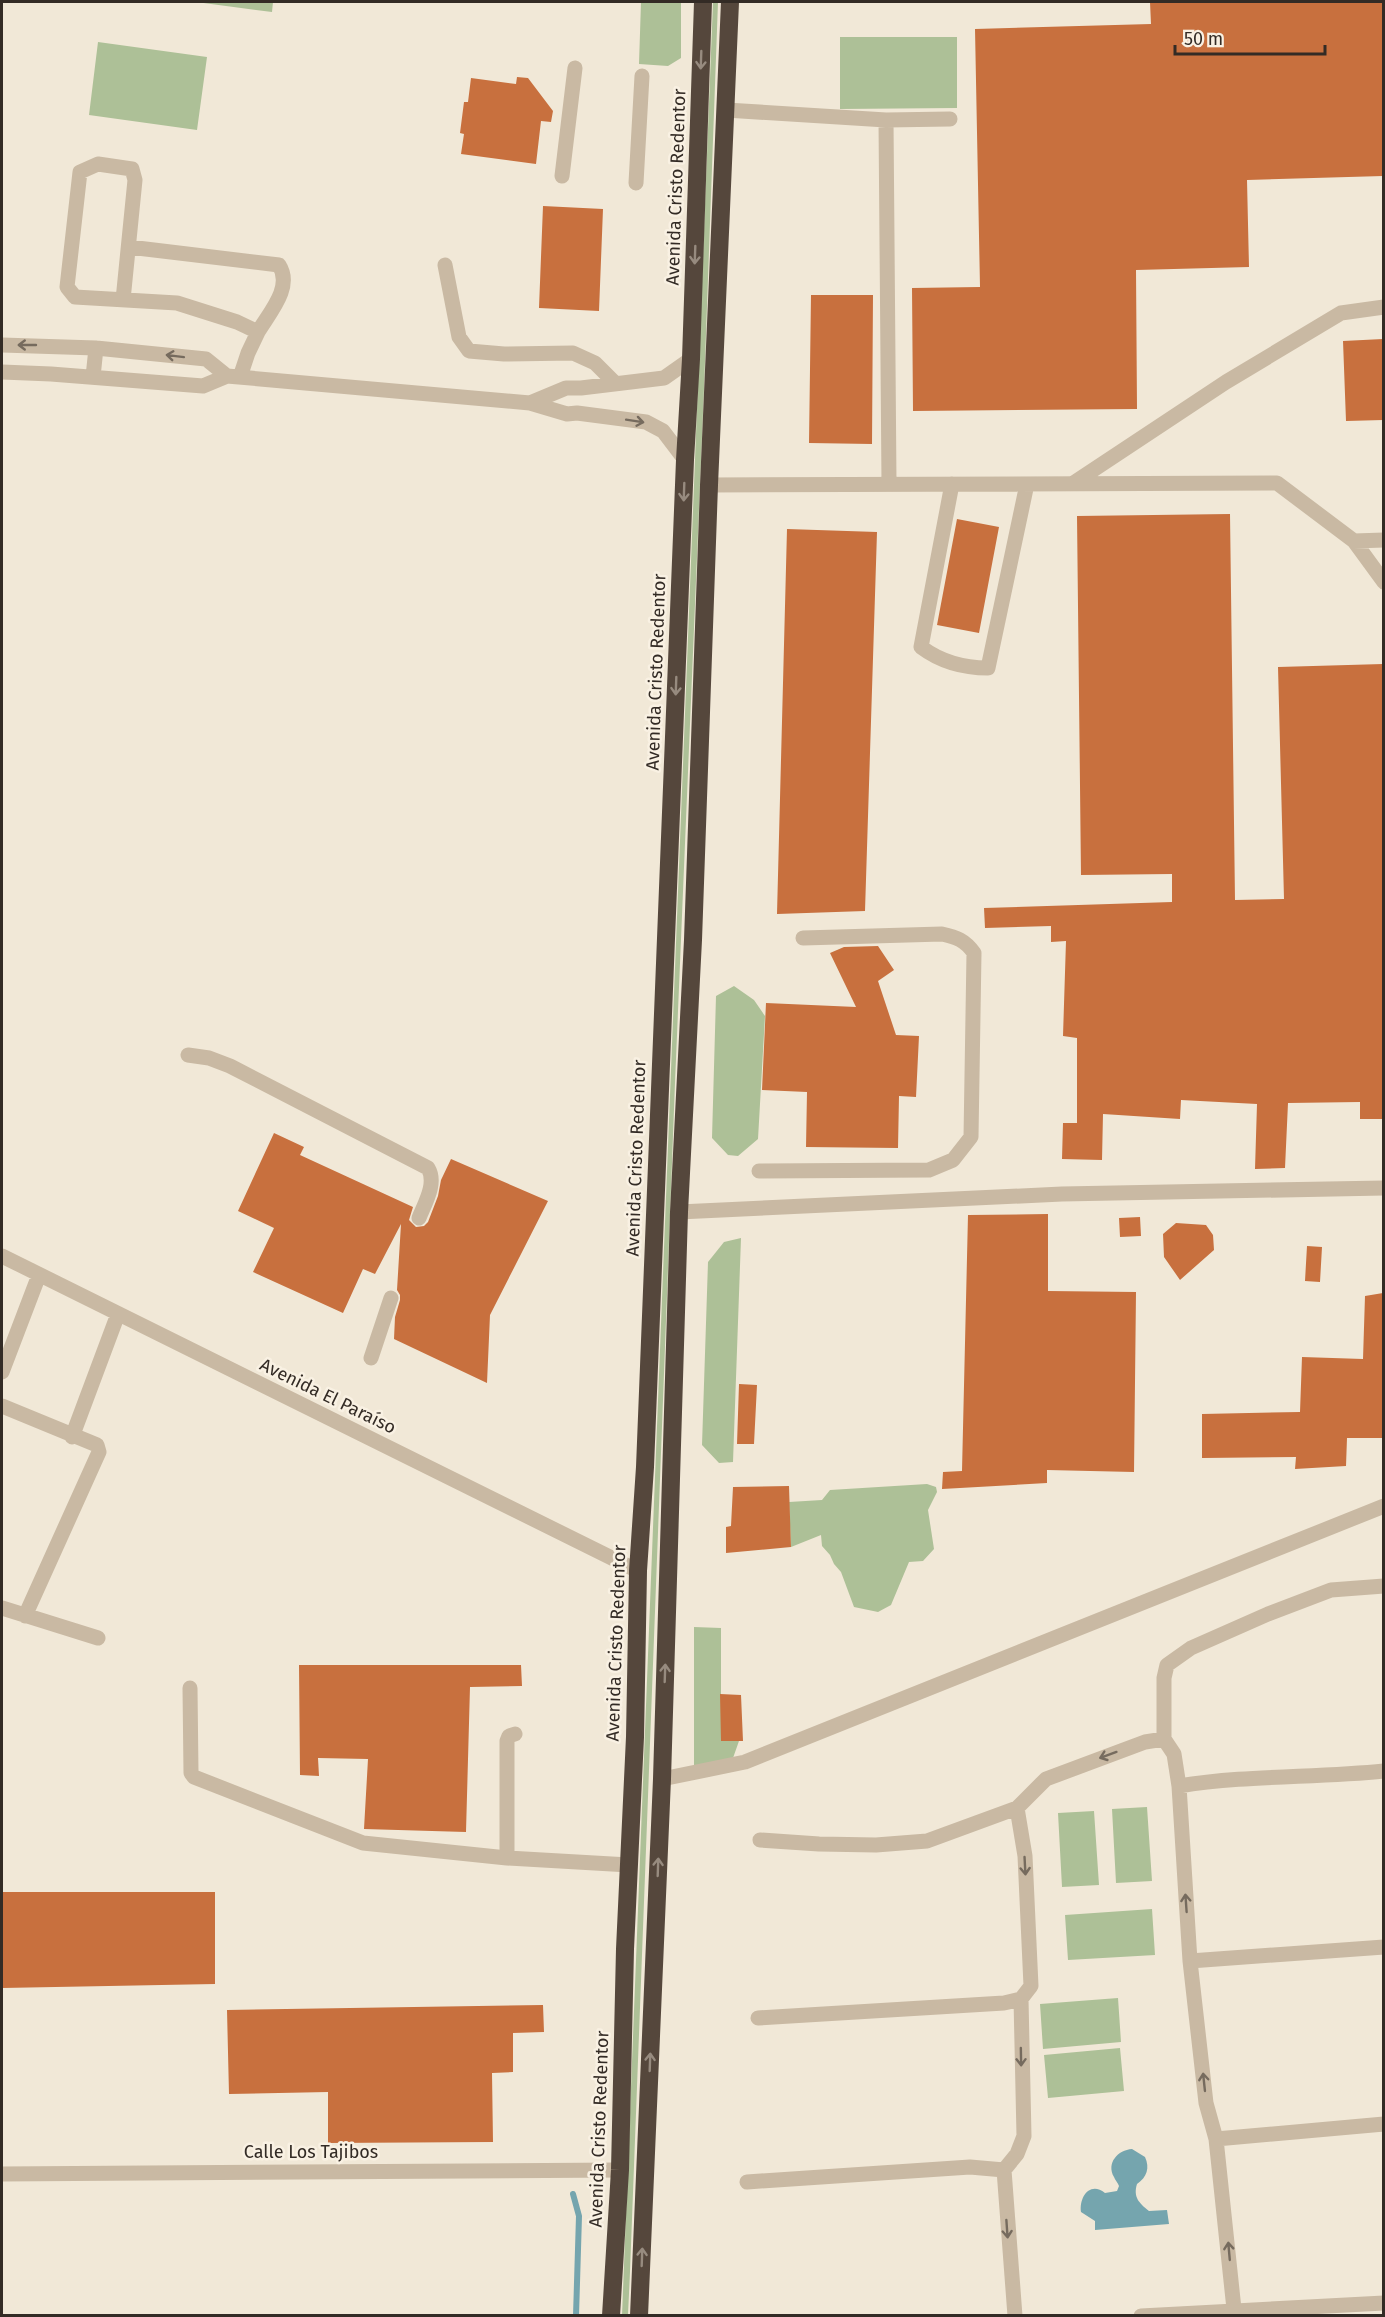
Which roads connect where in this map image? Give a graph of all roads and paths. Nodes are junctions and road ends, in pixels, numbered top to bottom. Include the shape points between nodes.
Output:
1 (704, 2) edge
2 (730, 2) edge
3 (575, 68) dead end
4 (642, 76) dead end
5 (726, 110) junction
6 (950, 119) dead end
7 (886, 120) junction
8 (562, 176) dead end
9 (636, 183) dead end
10 (129, 247) junction
11 (445, 265) dead end
12 (123, 300) junction
13 (1383, 307) edge
14 (258, 332) junction
15 (2, 345) edge
16 (96, 348) junction
17 (692, 359) junction
18 (2, 372) edge
19 (234, 376) junction
20 (93, 377) junction
21 (615, 384) junction
22 (530, 403) junction
23 (686, 459) junction
24 (889, 483) junction
25 (952, 484) junction
26 (1028, 484) junction
27 (1072, 484) junction
28 (709, 485) junction
29 (1383, 540) edge
30 (1354, 542) junction
31 (1383, 582) edge
32 (804, 938) dead end
33 (188, 1055) dead end
34 (759, 1171) dead end
35 (1383, 1188) edge
36 (679, 1212) junction
37 (419, 1218) dead end
38 (2, 1256) edge
39 (39, 1275) junction
40 (392, 1298) dead end
41 (118, 1314) junction
42 (371, 1358) dead end
43 (2, 1372) edge
44 (2, 1406) edge
45 (72, 1437) junction
46 (1383, 1506) edge
47 (638, 1571) junction
48 (1383, 1586) edge
49 (2, 1608) edge
50 (25, 1616) junction
51 (98, 1638) dead end
52 (190, 1688) dead end
53 (515, 1734) dead end
54 (1164, 1739) junction
55 (1383, 1771) edge
56 (662, 1779) junction
57 (1179, 1786) junction
58 (1017, 1808) junction
59 (760, 1840) dead end
60 (507, 1858) junction
61 (629, 1864) junction
62 (1383, 1947) edge
63 (1190, 1962) junction
64 (1021, 1999) junction
65 (758, 2018) dead end
66 (1383, 2124) edge
67 (1216, 2139) junction
68 (620, 2170) junction
69 (1004, 2170) junction
70 (2, 2174) edge
71 (747, 2182) dead end
72 (1383, 2303) edge
73 (1234, 2309) junction
74 (611, 2316) edge
75 (639, 2316) edge
76 (1015, 2316) edge
77 (1141, 2316) edge

1 -> 17 highway, Avenida Cristo Redentor
2 - 5 highway
3 - 8 street
4 - 9 street
5 - 7 street
5 - 28 highway
6 - 7 street
7 - 24 street
10 - 12 street
10 - 12 street via 135,180 132,169 98,164 80,172 67,287 75,297
10 - 14 street via 279,265 284,273 284,287
11 - 21 street via 459,337 469,351 573,353 595,363
12 - 14 street via 177,303
13 - 27 street via 1341,314 1226,382
14 - 19 street
16 -> 15 street
19 -> 16 street via 206,359
16 - 20 street
17 - 21 street via 664,378
17 - 23 highway, Avenida Cristo Redentor
18 - 20 street
19 - 20 street via 203,386
19 - 22 street
21 - 22 street via 566,388
22 -> 23 street via 567,414 646,422 663,431
23 -> 47 highway, Avenida Cristo Redentor
24 - 25 street
24 - 28 street
25 - 26 street
25 - 26 street via 921,647 935,658 970,668 988,668
26 - 27 street
27 - 30 street via 1277,483
28 - 36 highway
29 - 30 street
30 - 31 street
32 - 34 street via 942,934 968,944 974,953 971,1137 953,1160 928,1170
33 - 37 street via 230,1066 428,1168 432,1182
35 - 36 street via 1062,1194
56 -> 36 highway
38 - 39 street, Avenida El Paraíso
39 - 41 street, Avenida El Paraíso
39 - 43 street
40 - 42 street
41 - 45 street
41 - 47 street, Avenida El Paraíso
44 - 45 street
45 - 50 street via 96,1445 99,1452
46 - 56 street via 745,1762
47 - 61 highway, Avenida Cristo Redentor
48 - 54 street via 1331,1590 1191,1648 1167,1665
49 - 50 street
50 - 51 street
52 - 60 street via 194,1777 363,1843
53 - 60 street via 507,1741
54 - 57 street via 1174,1754
54 -> 58 street via 1145,1742 1046,1779
55 - 57 street
75 -> 56 highway
63 -> 57 street
58 - 59 street via 927,1841 876,1845
58 -> 64 street via 1025,1856 1031,1947 1031,1986
60 - 61 street
61 - 68 highway, Avenida Cristo Redentor
62 - 63 street
67 -> 63 street via 1206,2103
64 - 65 street
64 -> 69 street via 1024,2136 1017,2154
66 - 67 street
73 -> 67 street
68 - 70 street, Calle Los Tajibos
68 - 74 highway, Avenida Cristo Redentor
69 - 71 street via 970,2167
69 -> 76 street
72 - 73 street
73 - 77 street

